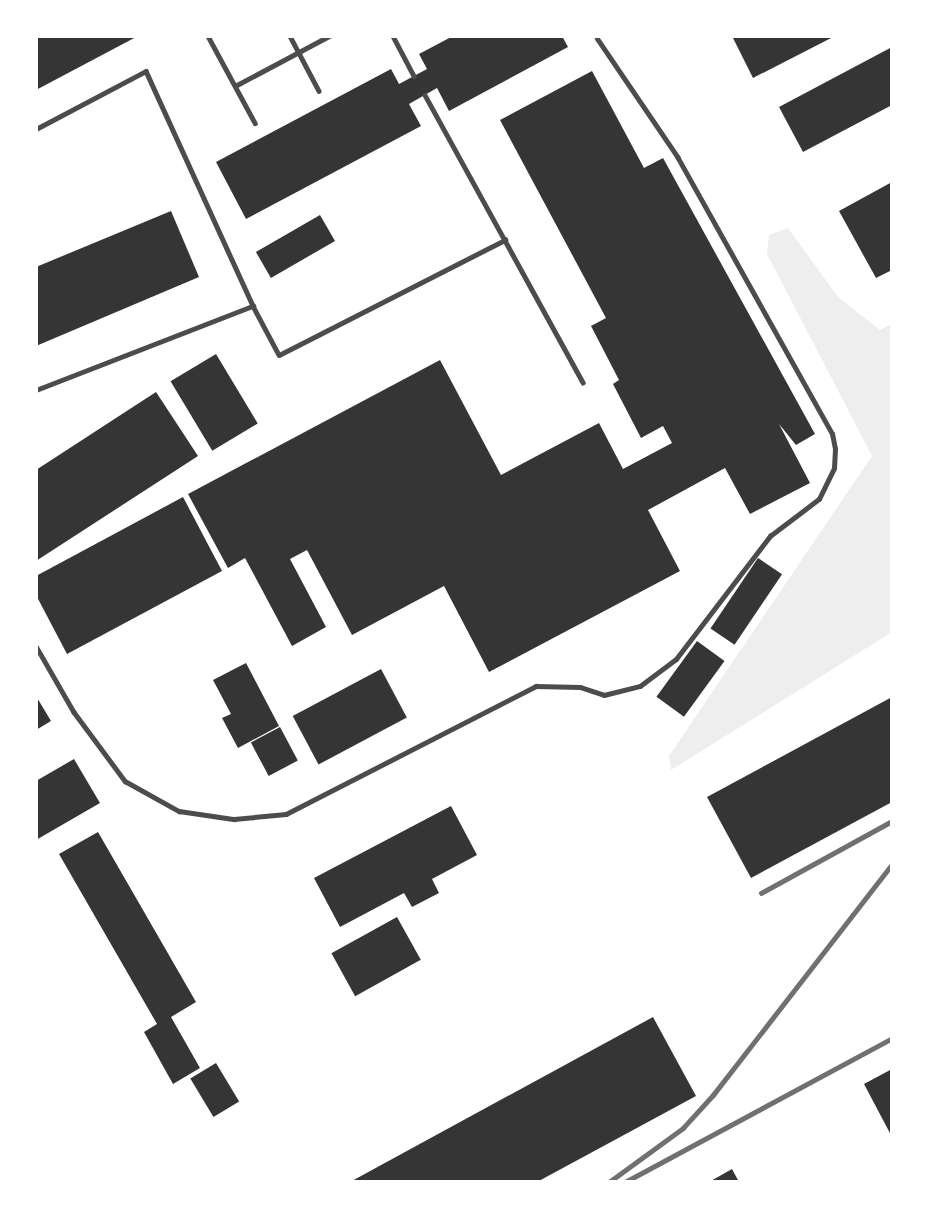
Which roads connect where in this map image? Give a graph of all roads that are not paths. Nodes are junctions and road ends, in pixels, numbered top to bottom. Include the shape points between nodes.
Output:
1 (208, 36) edge
2 (290, 36) edge
3 (329, 36) edge
4 (393, 36) edge
5 (597, 39) dead end
6 (298, 52) junction
7 (414, 76) dead end
8 (235, 86) junction
9 (319, 92) dead end
10 (425, 95) dead end
11 (255, 123) dead end
12 (36, 129) edge
13 (505, 240) junction
14 (253, 306) junction
15 (583, 382) dead end
16 (36, 390) edge
17 (36, 646) edge

1 - 8 lane
2 - 6 lane
3 - 6 lane
4 - 7 lane
5 - 17 lane via 678,158 832,434 835,449 834,468 819,499 770,536 676,659 640,686 604,695 580,687 536,686 285,814 234,819 179,811 125,781 74,712
6 - 8 lane
6 - 9 lane
8 - 11 lane
10 - 13 lane
12 - 14 lane via 146,71
13 - 14 lane via 279,355
13 - 15 lane
14 - 16 lane

